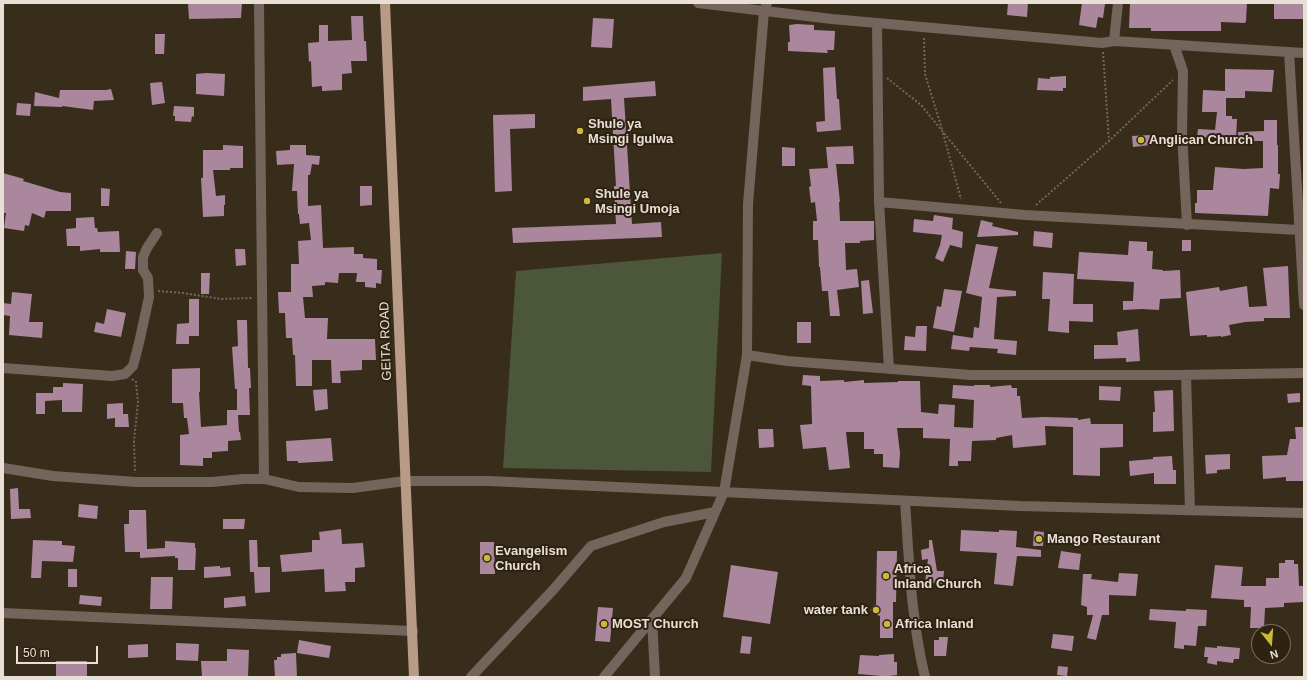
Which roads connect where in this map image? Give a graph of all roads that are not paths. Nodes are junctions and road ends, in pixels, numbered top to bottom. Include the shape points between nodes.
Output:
1 (259, 3) edge
2 (385, 3) edge
3 (698, 3) edge
4 (1118, 3) edge
5 (766, 7) edge
6 (877, 23) junction
7 (1114, 41) junction
8 (1174, 45) junction
9 (1289, 52) junction
10 (1304, 53) edge
11 (879, 202) junction
12 (1187, 225) junction
13 (1300, 230) junction
14 (158, 233) dead end
15 (1304, 306) edge
16 (747, 355) junction
17 (3, 368) edge
18 (889, 369) junction
19 (1304, 373) edge
20 (1186, 375) junction
21 (3, 468) edge
22 (264, 479) junction
23 (405, 481) junction
24 (724, 492) junction
25 (905, 501) junction
26 (1190, 510) junction
27 (715, 512) junction
28 (1304, 512) edge
29 (3, 613) edge
30 (652, 619) junction
31 (413, 631) junction
32 (414, 677) edge
33 (471, 677) edge
34 (604, 677) edge
35 (655, 677) edge
36 (925, 677) edge

1 - 22 street
2 - 23 main road, GEITA ROAD
3 - 5 street
4 - 7 street
5 - 6 street via 832,19
5 - 16 street via 748,204
6 - 7 street via 1102,43
6 - 11 street
7 - 8 street
8 - 9 street
8 - 12 street via 1183,71 1182,133
9 - 10 street
9 - 13 street
11 - 12 street via 1025,215
11 - 18 street
12 - 13 street
13 - 15 street
14 - 17 street via 143,257 143,270 148,278 148,304 133,366 125,374 112,376
16 - 18 street via 787,361
16 - 24 street
18 - 20 street via 971,375
19 - 20 street
20 - 26 street
21 - 22 street via 53,476 139,482
22 - 23 street via 299,487 322,488 353,488
23 - 24 street via 489,481
23 - 31 main road, GEITA ROAD
24 - 25 street
24 - 27 street
25 - 26 street
25 - 36 street via 919,655
26 - 28 street
27 - 30 street via 686,578
27 - 33 street via 664,522 591,546
29 - 31 street
30 - 34 street
30 - 35 street
31 - 32 main road, GEITA ROAD

